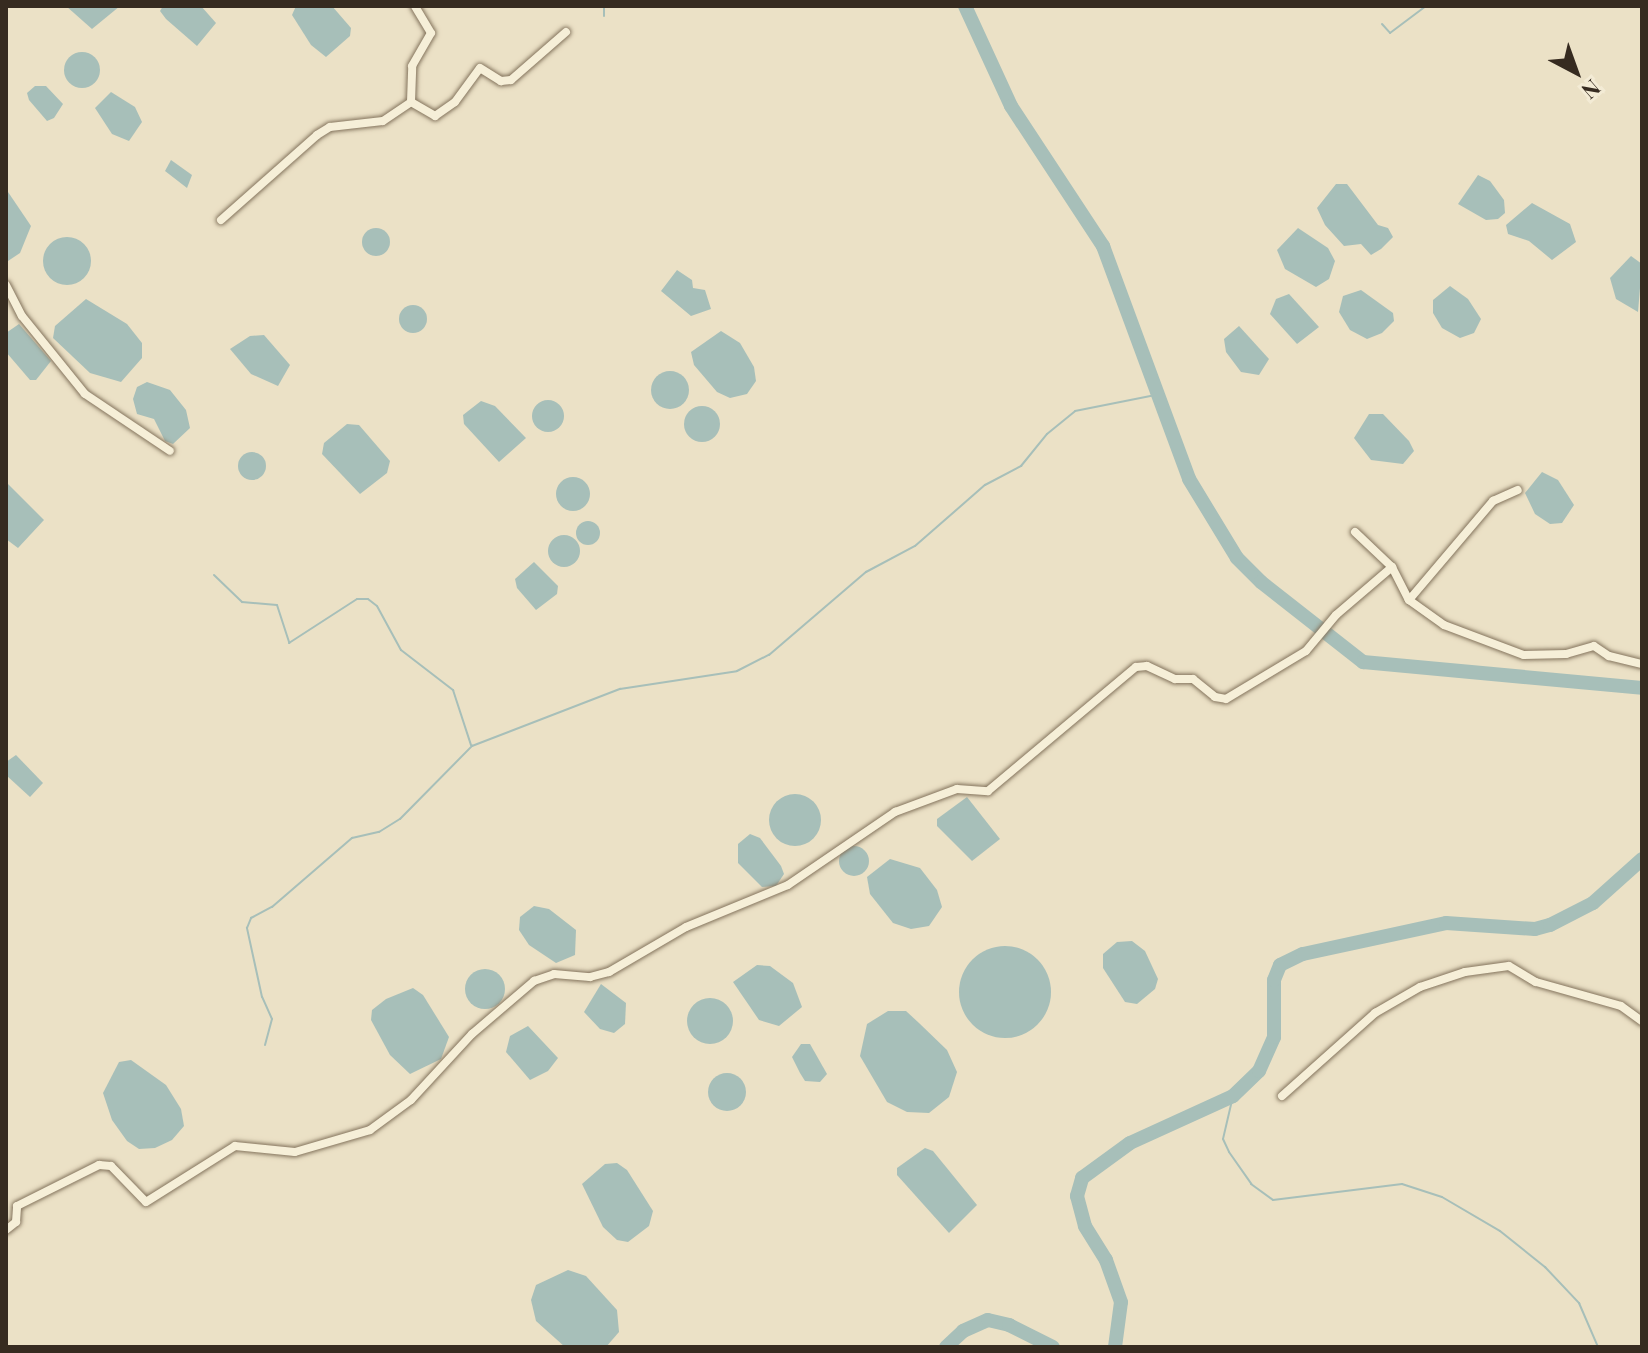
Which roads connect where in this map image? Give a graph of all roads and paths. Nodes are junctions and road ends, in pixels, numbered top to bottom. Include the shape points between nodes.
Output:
1 (415, 6) edge
2 (566, 32) dead end
3 (411, 102) junction
4 (221, 220) dead end
5 (6, 285) edge
6 (170, 451) dead end
7 (1518, 490) dead end
8 (1355, 532) dead end
9 (1392, 567) junction
10 (1409, 600) junction
11 (1642, 664) edge
12 (1642, 1021) edge
13 (1282, 1096) dead end
14 (6, 1230) edge

1 - 3 street via 431,33 412,66
2 - 3 street via 511,80 501,81 480,68 455,102 435,116
3 - 4 street via 383,121 330,127 317,135
5 - 6 street via 22,316 85,394
7 - 10 street via 1493,501
8 - 9 street
9 - 10 street
9 - 14 street via 1336,615 1306,651 1226,699 1193,679 1136,667 988,791 957,789 895,812 788,885 686,927 609,972 590,977 554,974 534,981 472,1034 411,1100 370,1130 295,1152 235,1146 146,1202 111,1166 99,1165 17,1206 16,1222
10 - 11 street via 1444,625 1524,655 1566,654 1594,646 1609,656
12 - 13 street via 1621,1006 1536,982 1509,966 1465,972 1420,987 1375,1013

